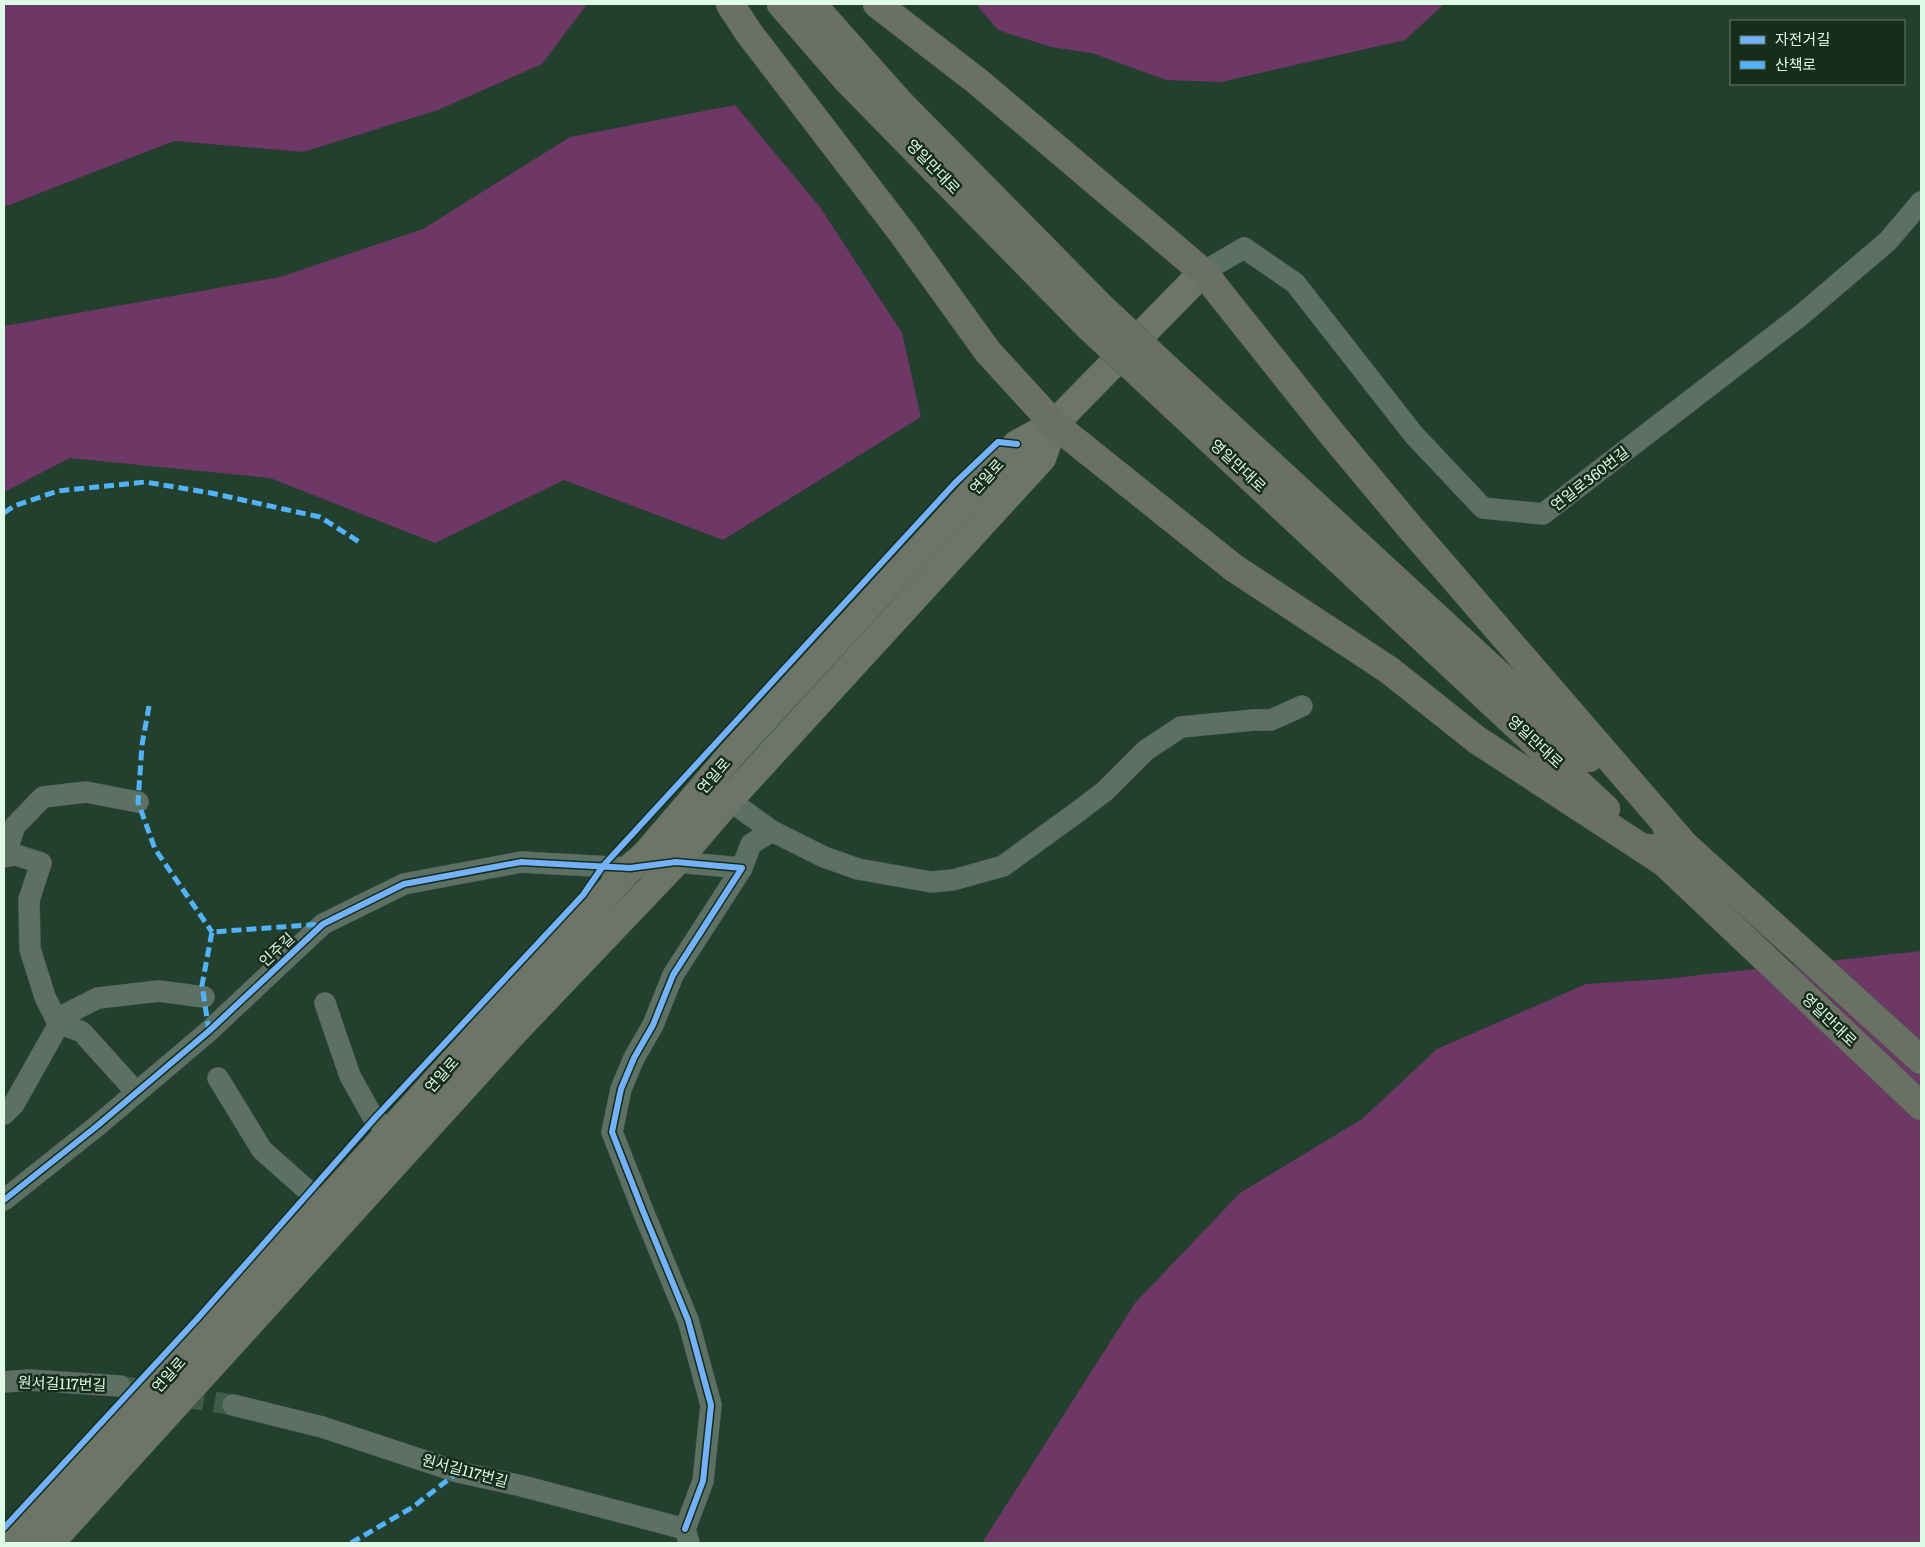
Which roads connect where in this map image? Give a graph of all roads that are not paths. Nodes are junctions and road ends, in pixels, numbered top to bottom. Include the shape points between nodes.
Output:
1 (730, 4) edge
2 (781, 4) edge
3 (812, 4) edge
4 (877, 4) edge
5 (1921, 202) edge
6 (1203, 272) junction
7 (1096, 318) junction
8 (1154, 372) junction
9 (1054, 424) junction
10 (1302, 706) dead end
11 (729, 800) junction
12 (138, 802) dead end
13 (772, 831) junction
14 (1681, 841) junction
15 (4, 857) edge
16 (1662, 861) junction
17 (676, 862) junction
18 (630, 868) junction
19 (742, 868) junction
20 (204, 997) dead end
21 (326, 1003) dead end
22 (58, 1023) junction
23 (1921, 1060) edge
24 (218, 1078) dead end
25 (136, 1092) junction
26 (1921, 1106) edge
27 (4, 1114) edge
28 (392, 1131) junction
29 (4, 1200) edge
30 (324, 1206) junction
31 (4, 1382) edge
32 (120, 1386) tunnel mouth
33 (233, 1405) tunnel mouth
34 (687, 1536) edge
35 (15, 1543) edge
36 (50, 1543) edge

1 - 9 highway via 988,352
2 - 7 highway, 영일만대로 via 847,80
3 - 7 highway, 영일만대로
4 - 6 highway via 977,81
5 - 6 street, 연일로360번길 via 1888,241 1800,316 1544,514 1483,508 1414,435 1295,283 1244,248
6 - 9 main road
6 - 14 highway via 1408,525
7 - 8 highway, bridge
8 - 14 highway, 영일만대로 via 1459,639
8 - 16 highway, 영일만대로
9 - 11 main road, 연일로 via 1042,458
9 - 16 highway via 1234,568 1389,670 1478,740
9 - 18 main road, 연일로 via 1017,444
10 - 13 street via 1271,720 1181,727 1146,750 1105,791 1003,866 953,880 931,882 858,869 824,857
11 - 13 street
11 - 17 main road, 연일로
12 - 15 street via 86,792 44,797 15,826
13 - 19 street via 751,844
14 - 23 highway, 영일만대로
15 - 22 street via 16,855 41,863 29,900 30,949 45,997
16 - 26 highway, 영일만대로
17 - 18 street, 인주길
17 - 19 street, 인주길
17 - 36 main road, 연일로 via 514,1031
18 - 25 street, 인주길 via 521,862 404,884 323,924 209,1030
18 - 28 main road, 연일로
19 - 34 street via 673,976 621,1089 612,1132 688,1320 711,1406 703,1481
20 - 22 street via 159,991 98,998 64,1014
21 - 28 street via 350,1076 374,1119
22 - 25 street via 82,1032
22 - 27 street via 14,1104
24 - 30 street via 262,1150
25 - 29 street, 인주길
28 - 30 main road, 연일로
30 - 35 main road, 연일로
31 - 32 street, 원서길117번길 via 29,1380
33 - 34 street, 원서길117번길 via 322,1427 458,1472 522,1486

